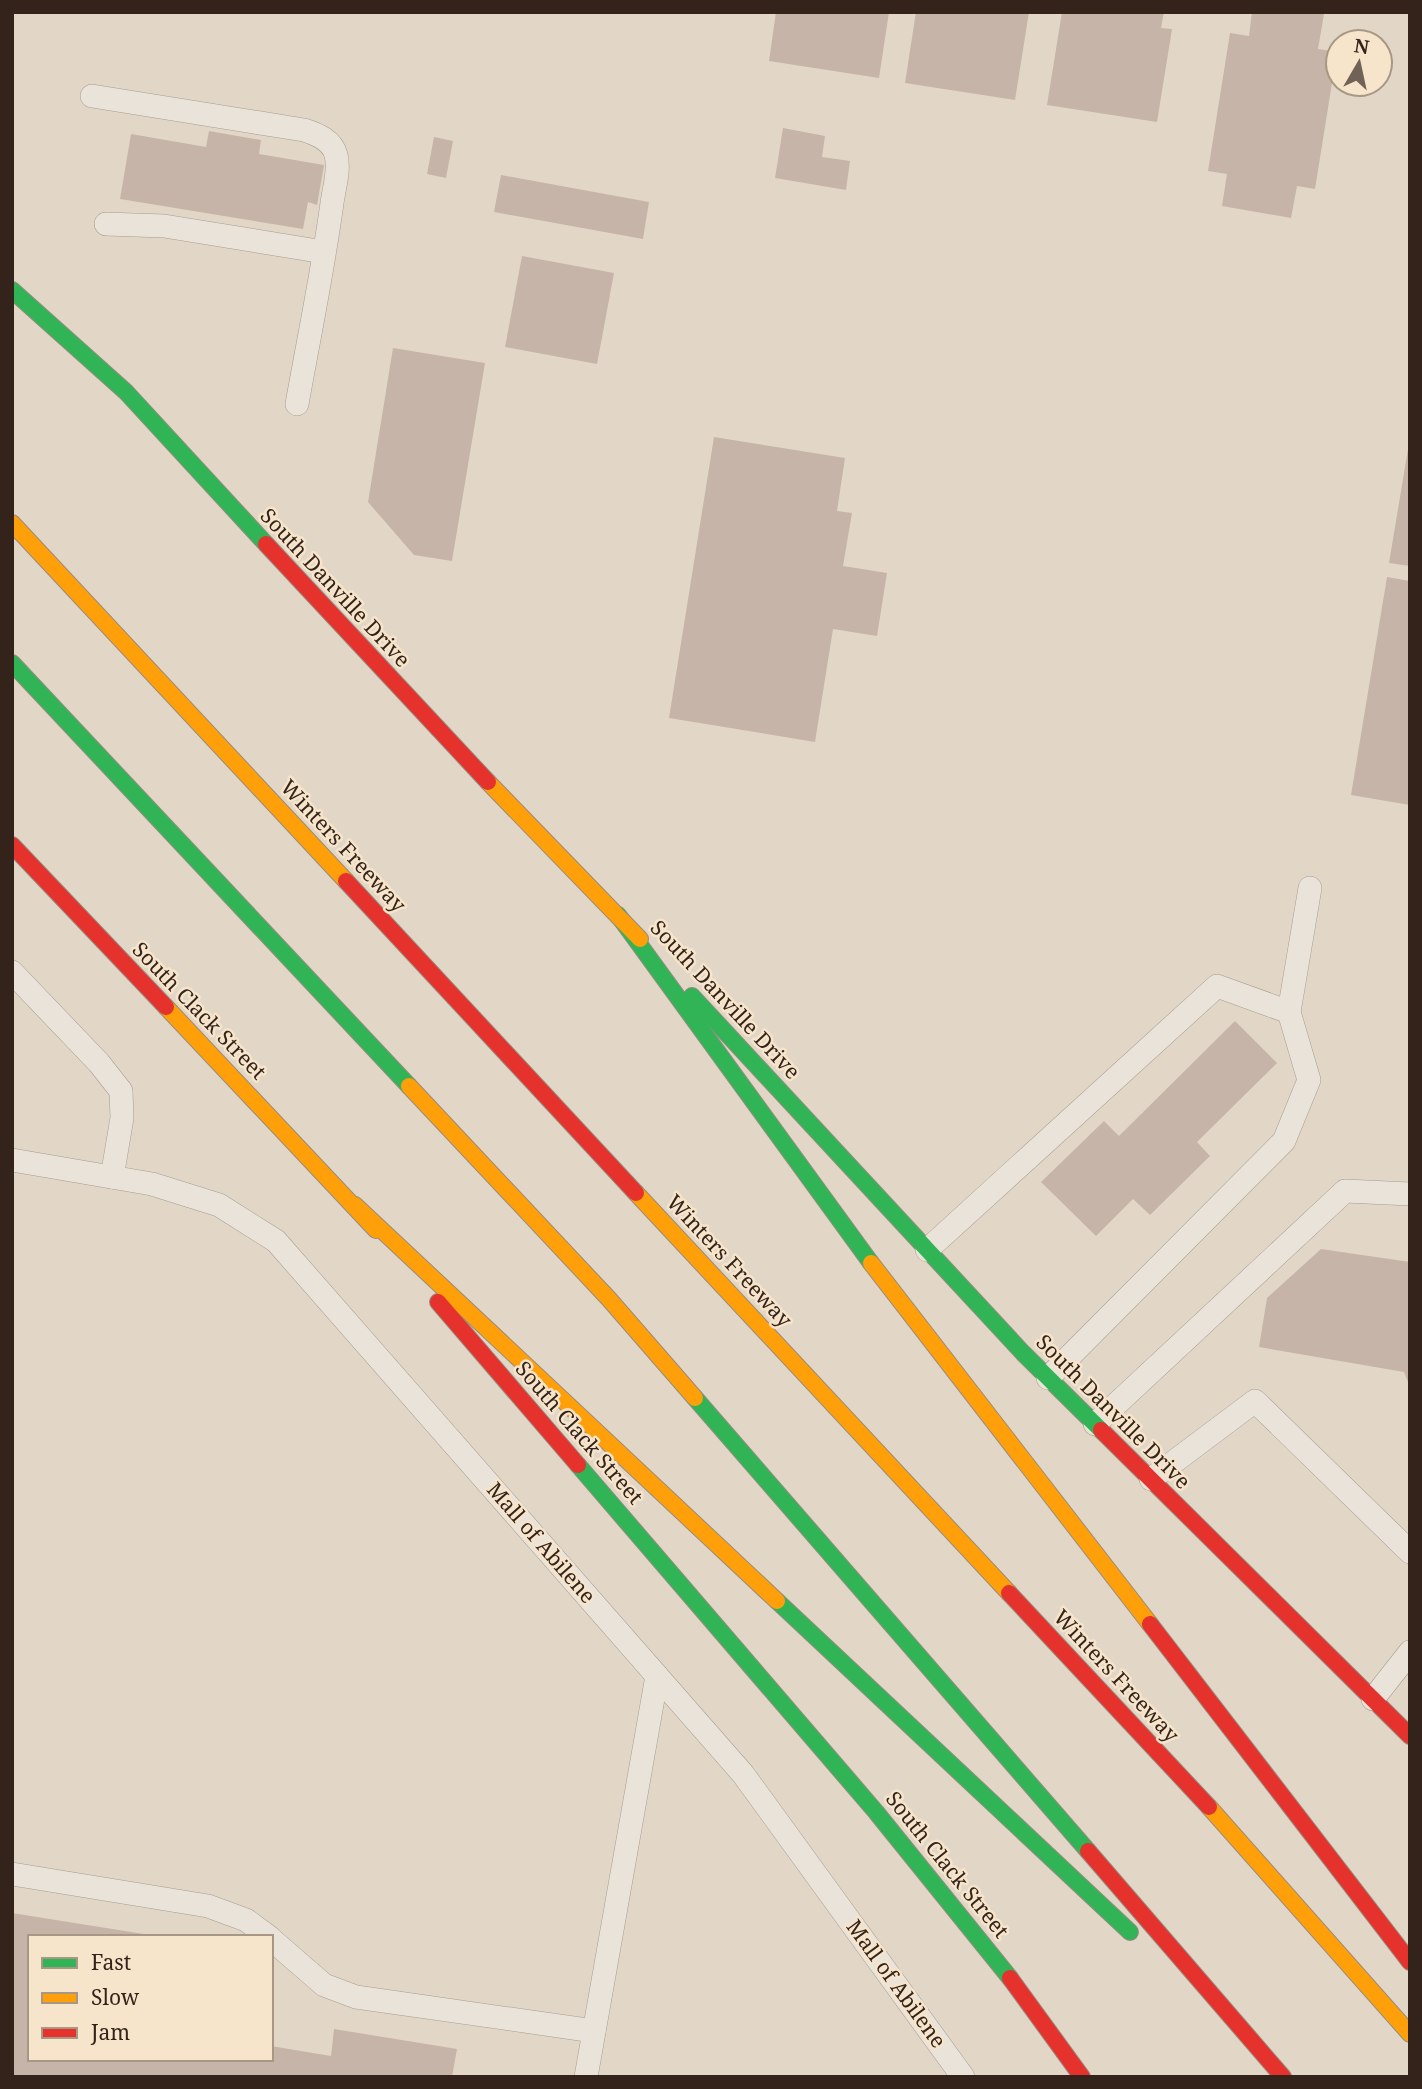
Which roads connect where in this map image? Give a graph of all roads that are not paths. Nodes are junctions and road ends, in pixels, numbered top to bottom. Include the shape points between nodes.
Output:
1 (92, 96) dead end
2 (106, 224) dead end
3 (324, 252) junction
4 (12, 290) edge
5 (297, 404) dead end
6 (12, 523) edge
7 (12, 663) edge
8 (12, 845) edge
9 (1310, 888) dead end
10 (618, 915) junction
11 (12, 972) edge
12 (1289, 1012) junction
13 (12, 1160) edge
14 (111, 1178) junction
15 (1410, 1194) edge
16 (355, 1205) junction
17 (928, 1250) junction
18 (1048, 1378) junction
19 (1095, 1424) junction
20 (1151, 1479) junction
21 (1410, 1552) edge
22 (1410, 1652) edge
23 (657, 1676) junction
24 (1373, 1699) junction
25 (1410, 1736) edge
26 (12, 1874) edge
27 (266, 1935) edge
28 (273, 1941) edge
29 (1140, 1942) dead end
30 (1410, 1962) edge
31 (1171, 1971) dead end
32 (594, 2031) junction
33 (1410, 2034) edge
34 (1283, 2076) edge
35 (586, 2077) edge
36 (963, 2077) edge
37 (1082, 2077) edge

1 - 3 lane via 318,135 329,143 337,163
2 - 3 lane via 163,226
3 - 5 lane
4 - 10 main road, South Danville Drive via 126,391 430,723
6 - 33 main road, Winters Freeway via 1248,1849
7 - 34 main road via 609,1299
8 - 16 main road, South Clack Street
9 - 12 lane
10 - 17 main road, South Danville Drive
10 - 30 main road via 838,1220
11 - 14 lane via 121,1091 122,1118
12 - 17 lane via 1217,986
12 - 18 lane via 1309,1080 1284,1141
13 - 14 lane, Mall of Abilene
14 - 23 lane, Mall of Abilene via 152,1184 219,1205 276,1241
15 - 19 lane via 1345,1191
16 - 29 main road
16 - 37 main road, South Clack Street via 876,1812 998,1962
17 - 18 main road, South Danville Drive
18 - 19 main road, South Danville Drive
19 - 20 main road, South Danville Drive
20 - 21 lane via 1255,1401
20 - 24 main road, South Danville Drive
22 - 24 lane
23 - 32 lane
23 - 36 lane, Mall of Abilene via 743,1774
24 - 25 main road, South Danville Drive
26 - 27 lane via 208,1906 246,1920
28 - 32 lane via 324,1985 356,1997
31 - 34 main road
32 - 35 lane

